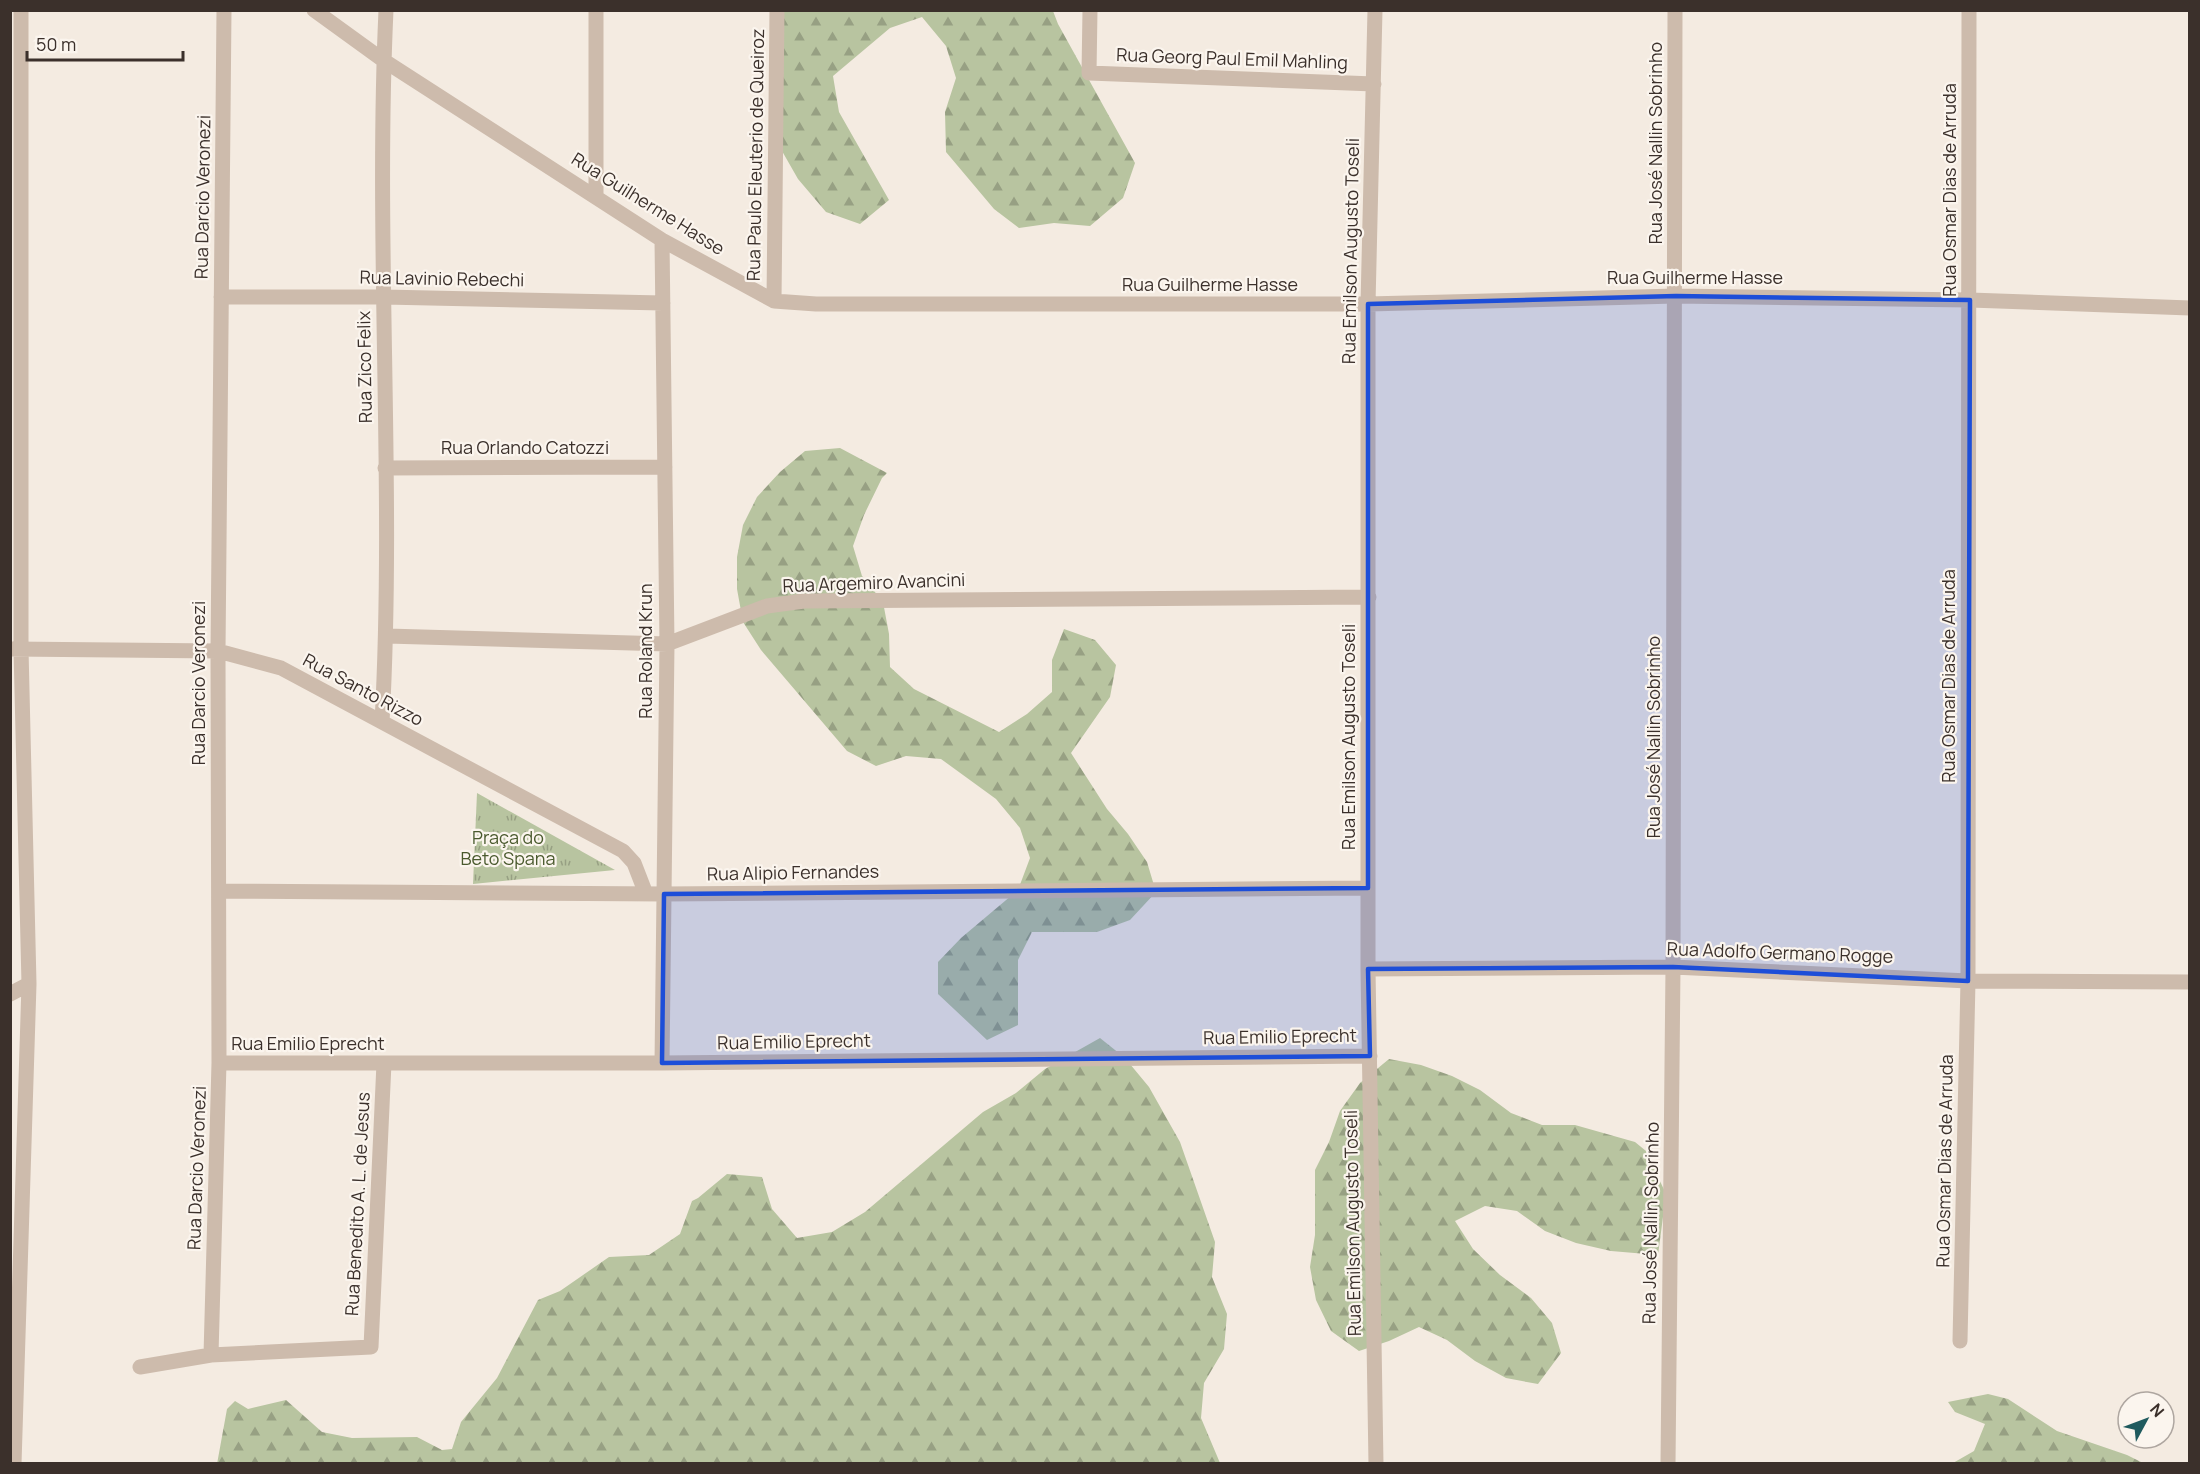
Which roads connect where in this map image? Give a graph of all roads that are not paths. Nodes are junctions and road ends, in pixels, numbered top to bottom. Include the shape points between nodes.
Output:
1 (21, 10) edge
2 (224, 10) edge
3 (314, 10) edge
4 (386, 10) edge
5 (596, 10) edge
6 (777, 10) edge
7 (1090, 10) edge
8 (1375, 10) edge
9 (1675, 10) edge
10 (1969, 10) edge
11 (383, 60) junction
12 (1374, 84) junction
13 (596, 196) junction
14 (662, 240) junction
15 (1676, 296) junction
16 (221, 297) junction
17 (384, 297) junction
18 (1970, 300) junction
19 (774, 301) junction
20 (663, 303) junction
21 (1368, 304) junction
22 (2190, 308) edge
23 (664, 467) junction
24 (385, 468) junction
25 (1369, 597) junction
26 (387, 636) junction
27 (667, 644) junction
28 (16, 649) edge
29 (218, 651) junction
30 (382, 722) junction
31 (1368, 888) junction
32 (219, 891) junction
33 (646, 894) junction
34 (664, 894) junction
35 (1673, 967) junction
36 (1368, 969) junction
37 (1968, 981) junction
38 (2190, 982) edge
39 (29, 984) junction
40 (10, 994) edge
41 (1370, 1056) junction
42 (219, 1063) junction
43 (384, 1063) junction
44 (662, 1063) junction
45 (1960, 1341) dead end
46 (211, 1355) junction
47 (140, 1367) dead end
48 (15, 1464) edge
49 (1376, 1464) edge
50 (1668, 1464) edge

1 - 28 street
2 - 16 street, Rua Darcio Veronezi
3 - 11 street, Rua Guilherme Hasse
4 - 11 street, Rua Zico Felix
5 - 13 street
6 - 19 street, Rua Paulo Eleuterio de Queiroz
7 - 12 street, Rua Georg Paul Emil Mahling via 1089,74
8 - 12 street, Rua Emilson Augusto Toseli
9 - 15 street, Rua José Nallin Sobrinho
10 - 18 street, Rua Osmar Dias de Arruda
11 - 13 street, Rua Guilherme Hasse
11 - 17 street, Rua Zico Felix
12 - 21 street, Rua Emilson Augusto Toseli
13 - 14 street, Rua Guilherme Hasse
14 - 19 street, Rua Guilherme Hasse
14 - 20 street, Rua Roland Krun
15 - 18 street, Rua Guilherme Hasse
15 - 21 street, Rua Guilherme Hasse
15 - 35 street, Rua José Nallin Sobrinho
16 - 17 street, Rua Lavinio Rebechi
16 - 29 street, Rua Darcio Veronezi
17 - 20 street, Rua Lavinio Rebechi
17 - 24 street, Rua Zico Felix
18 - 22 street, Rua Guilherme Hasse
18 - 37 street, Rua Osmar Dias de Arruda
19 - 21 street, Rua Guilherme Hasse
20 - 23 street, Rua Roland Krun
21 - 25 street, Rua Emilson Augusto Toseli
23 - 24 street, Rua Orlando Catozzi
23 - 27 street, Rua Roland Krun
24 - 26 street, Rua Zico Felix
25 - 27 street, Rua Argemiro Avancini via 804,601 767,606
25 - 31 street, Rua Emilson Augusto Toseli
26 - 27 street, Rua Argemiro Avancini
26 - 30 street, Rua Zico Felix
27 - 34 street, Rua Roland Krun
28 - 29 street, Rua Santo Rizzo
28 - 39 street
29 - 30 street, Rua Santo Rizzo via 281,668
29 - 32 street, Rua Darcio Veronezi
30 - 33 street, Rua Santo Rizzo via 623,851 634,863
31 - 34 street, Rua Alipio Fernandes
31 - 36 street, Rua Emilson Augusto Toseli
32 - 33 street, Rua Alipio Fernandes
32 - 42 street, Rua Darcio Veronezi
33 - 34 street, Rua Alipio Fernandes
34 - 44 street, Rua Roland Krun
35 - 36 street, Rua Adolfo Germano Rogge
35 - 37 street, Rua Adolfo Germano Rogge
35 - 50 street, Rua José Nallin Sobrinho
36 - 41 street, Rua Emilson Augusto Toseli
37 - 38 street, Rua Adolfo Germano Rogge
37 - 45 street, Rua Osmar Dias de Arruda
39 - 40 street
39 - 48 street
41 - 44 street, Rua Emilio Eprecht
41 - 49 street, Rua Emilson Augusto Toseli
42 - 43 street, Rua Emilio Eprecht
42 - 46 street, Rua Darcio Veronezi
43 - 44 street, Rua Emilio Eprecht
43 - 46 street, Rua Benedito A. L. de Jesus via 370,1347
46 - 47 street

